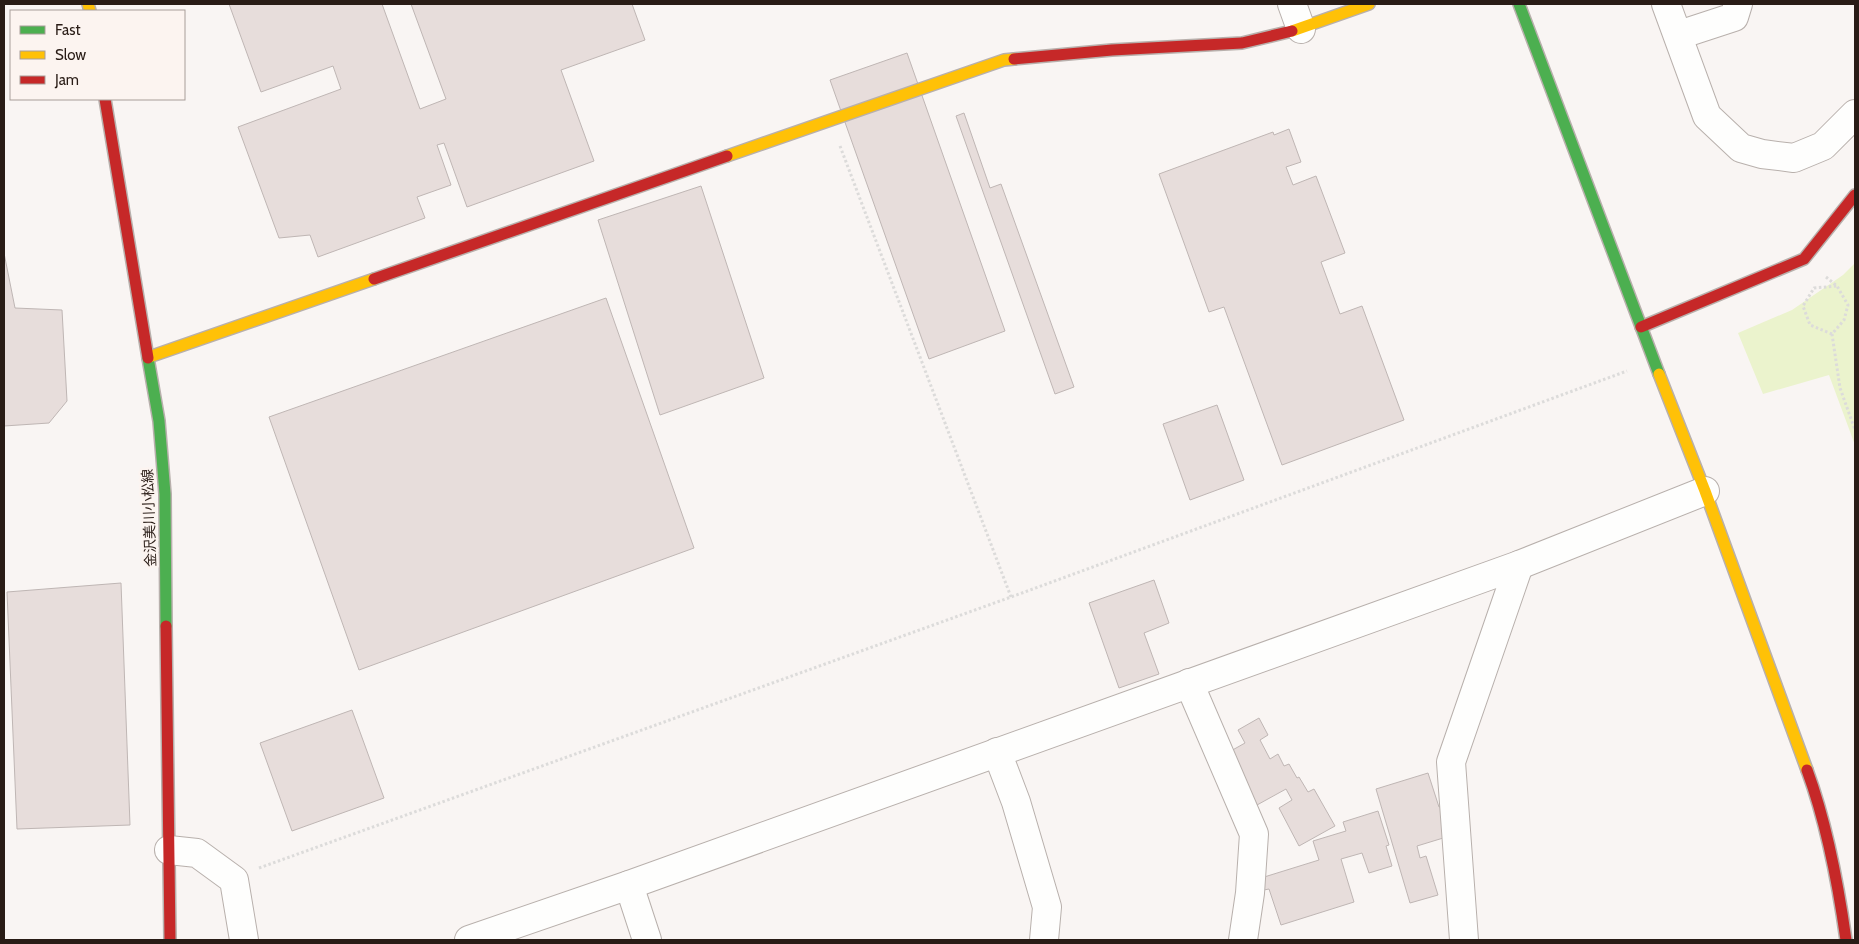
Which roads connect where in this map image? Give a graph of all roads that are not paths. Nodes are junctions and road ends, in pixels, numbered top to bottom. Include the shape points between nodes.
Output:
1 (1292, 4) edge
2 (1369, 4) edge
3 (1519, 4) edge
4 (1666, 4) edge
5 (1738, 4) edge
6 (1301, 29) junction
7 (1679, 35) junction
8 (105, 100) edge
9 (1855, 114) edge
10 (1855, 196) edge
11 (1640, 327) junction
12 (149, 356) junction
13 (1705, 491) junction
14 (1519, 565) junction
15 (1189, 683) junction
16 (997, 752) junction
17 (169, 850) junction
18 (629, 885) junction
19 (170, 940) edge
20 (244, 940) edge
21 (468, 940) edge
22 (648, 940) edge
23 (1044, 940) edge
24 (1243, 940) edge
25 (1464, 940) edge
26 (1846, 940) edge

1 - 6 street
2 - 6 street
3 - 11 street
4 - 7 street
5 - 7 street via 1734,17
6 - 12 street via 1242,43 1004,60
7 - 9 street via 1707,116 1741,148 1794,158 1822,146
8 - 12 street, 金沢美川小松線
10 - 11 street via 1804,259
11 - 13 street
12 - 17 street, 金沢美川小松線 via 159,421 164,494
13 - 14 street
13 - 26 street via 1817,798 1840,898
14 - 15 street
14 - 25 street via 1451,762
15 - 16 street
15 - 24 street via 1254,834
16 - 18 street
16 - 23 street via 1016,802 1047,907
17 - 19 street, 金沢美川小松線
17 - 20 street via 197,853 234,880
18 - 21 street
18 - 22 street

